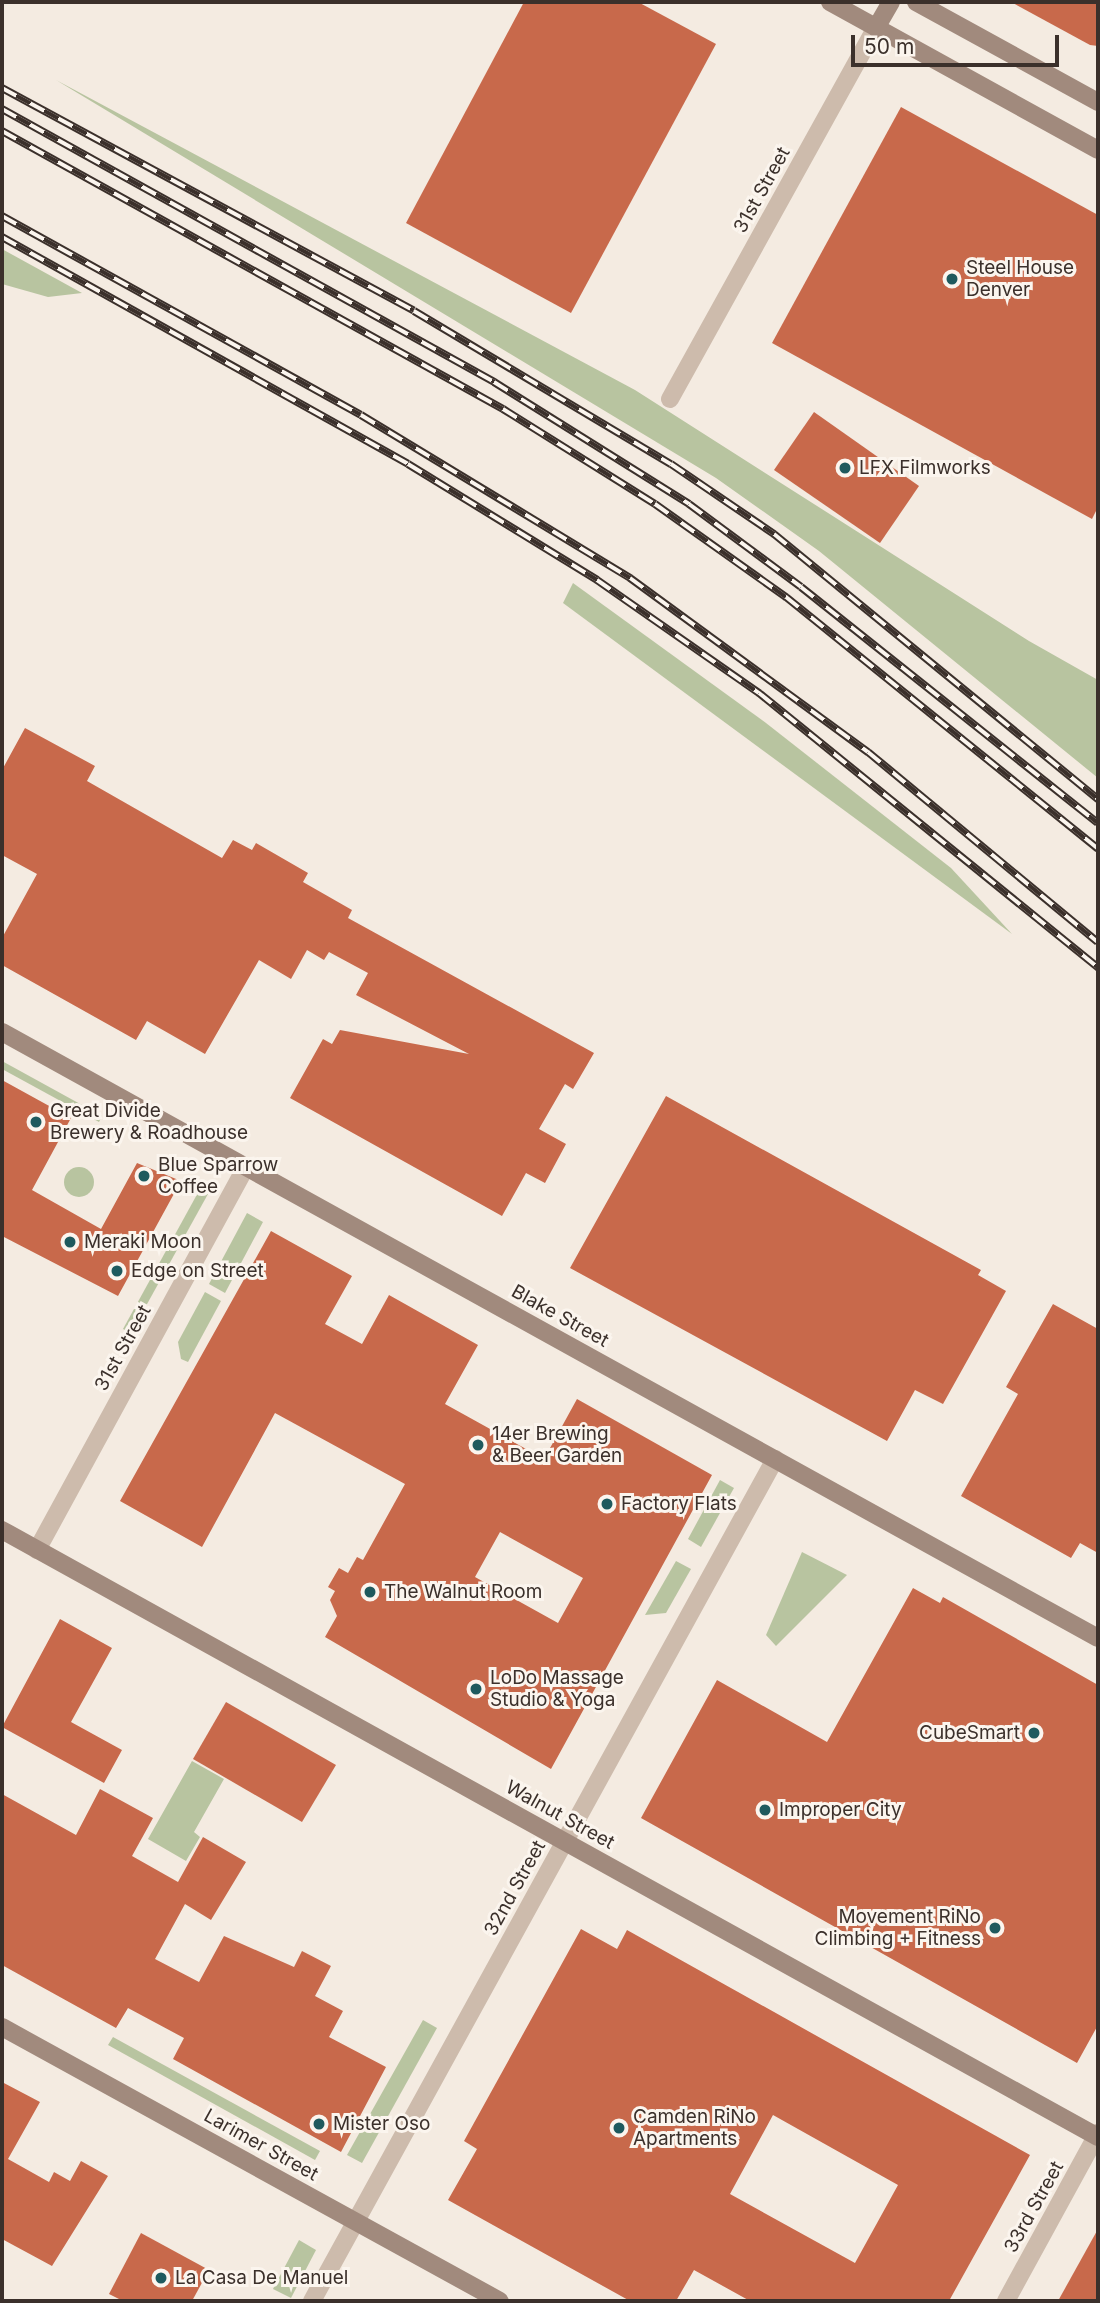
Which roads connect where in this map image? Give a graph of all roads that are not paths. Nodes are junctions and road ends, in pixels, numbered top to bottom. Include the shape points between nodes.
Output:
1 (830, 2) edge
2 (891, 2) edge
3 (916, 2) edge
4 (876, 28) junction
5 (1098, 103) edge
6 (1098, 150) edge
7 (670, 399) dead end
8 (2, 1032) edge
9 (246, 1167) junction
10 (775, 1458) junction
11 (2, 1530) edge
12 (37, 1550) junction
13 (1098, 1637) edge
14 (565, 1842) junction
15 (2, 2026) edge
16 (1098, 2135) edge
17 (355, 2222) junction
18 (312, 2301) edge
19 (500, 2301) edge
20 (1006, 2301) edge

1 - 4 street
2 - 4 street, 31st Street
3 - 5 street
4 - 6 street
4 - 7 street, 31st Street
8 - 9 street, Blake Street
9 - 10 street, Blake Street
9 - 12 street, 31st Street
10 - 13 street, Blake Street
10 - 14 street, 32nd Street
11 - 12 street, Walnut Street
12 - 14 street, Walnut Street
14 - 16 street, Walnut Street
14 - 17 street, 32nd Street
15 - 17 street, Larimer Street
16 - 20 street, 33rd Street
17 - 18 street, 32nd Street
17 - 19 street, Larimer Street

